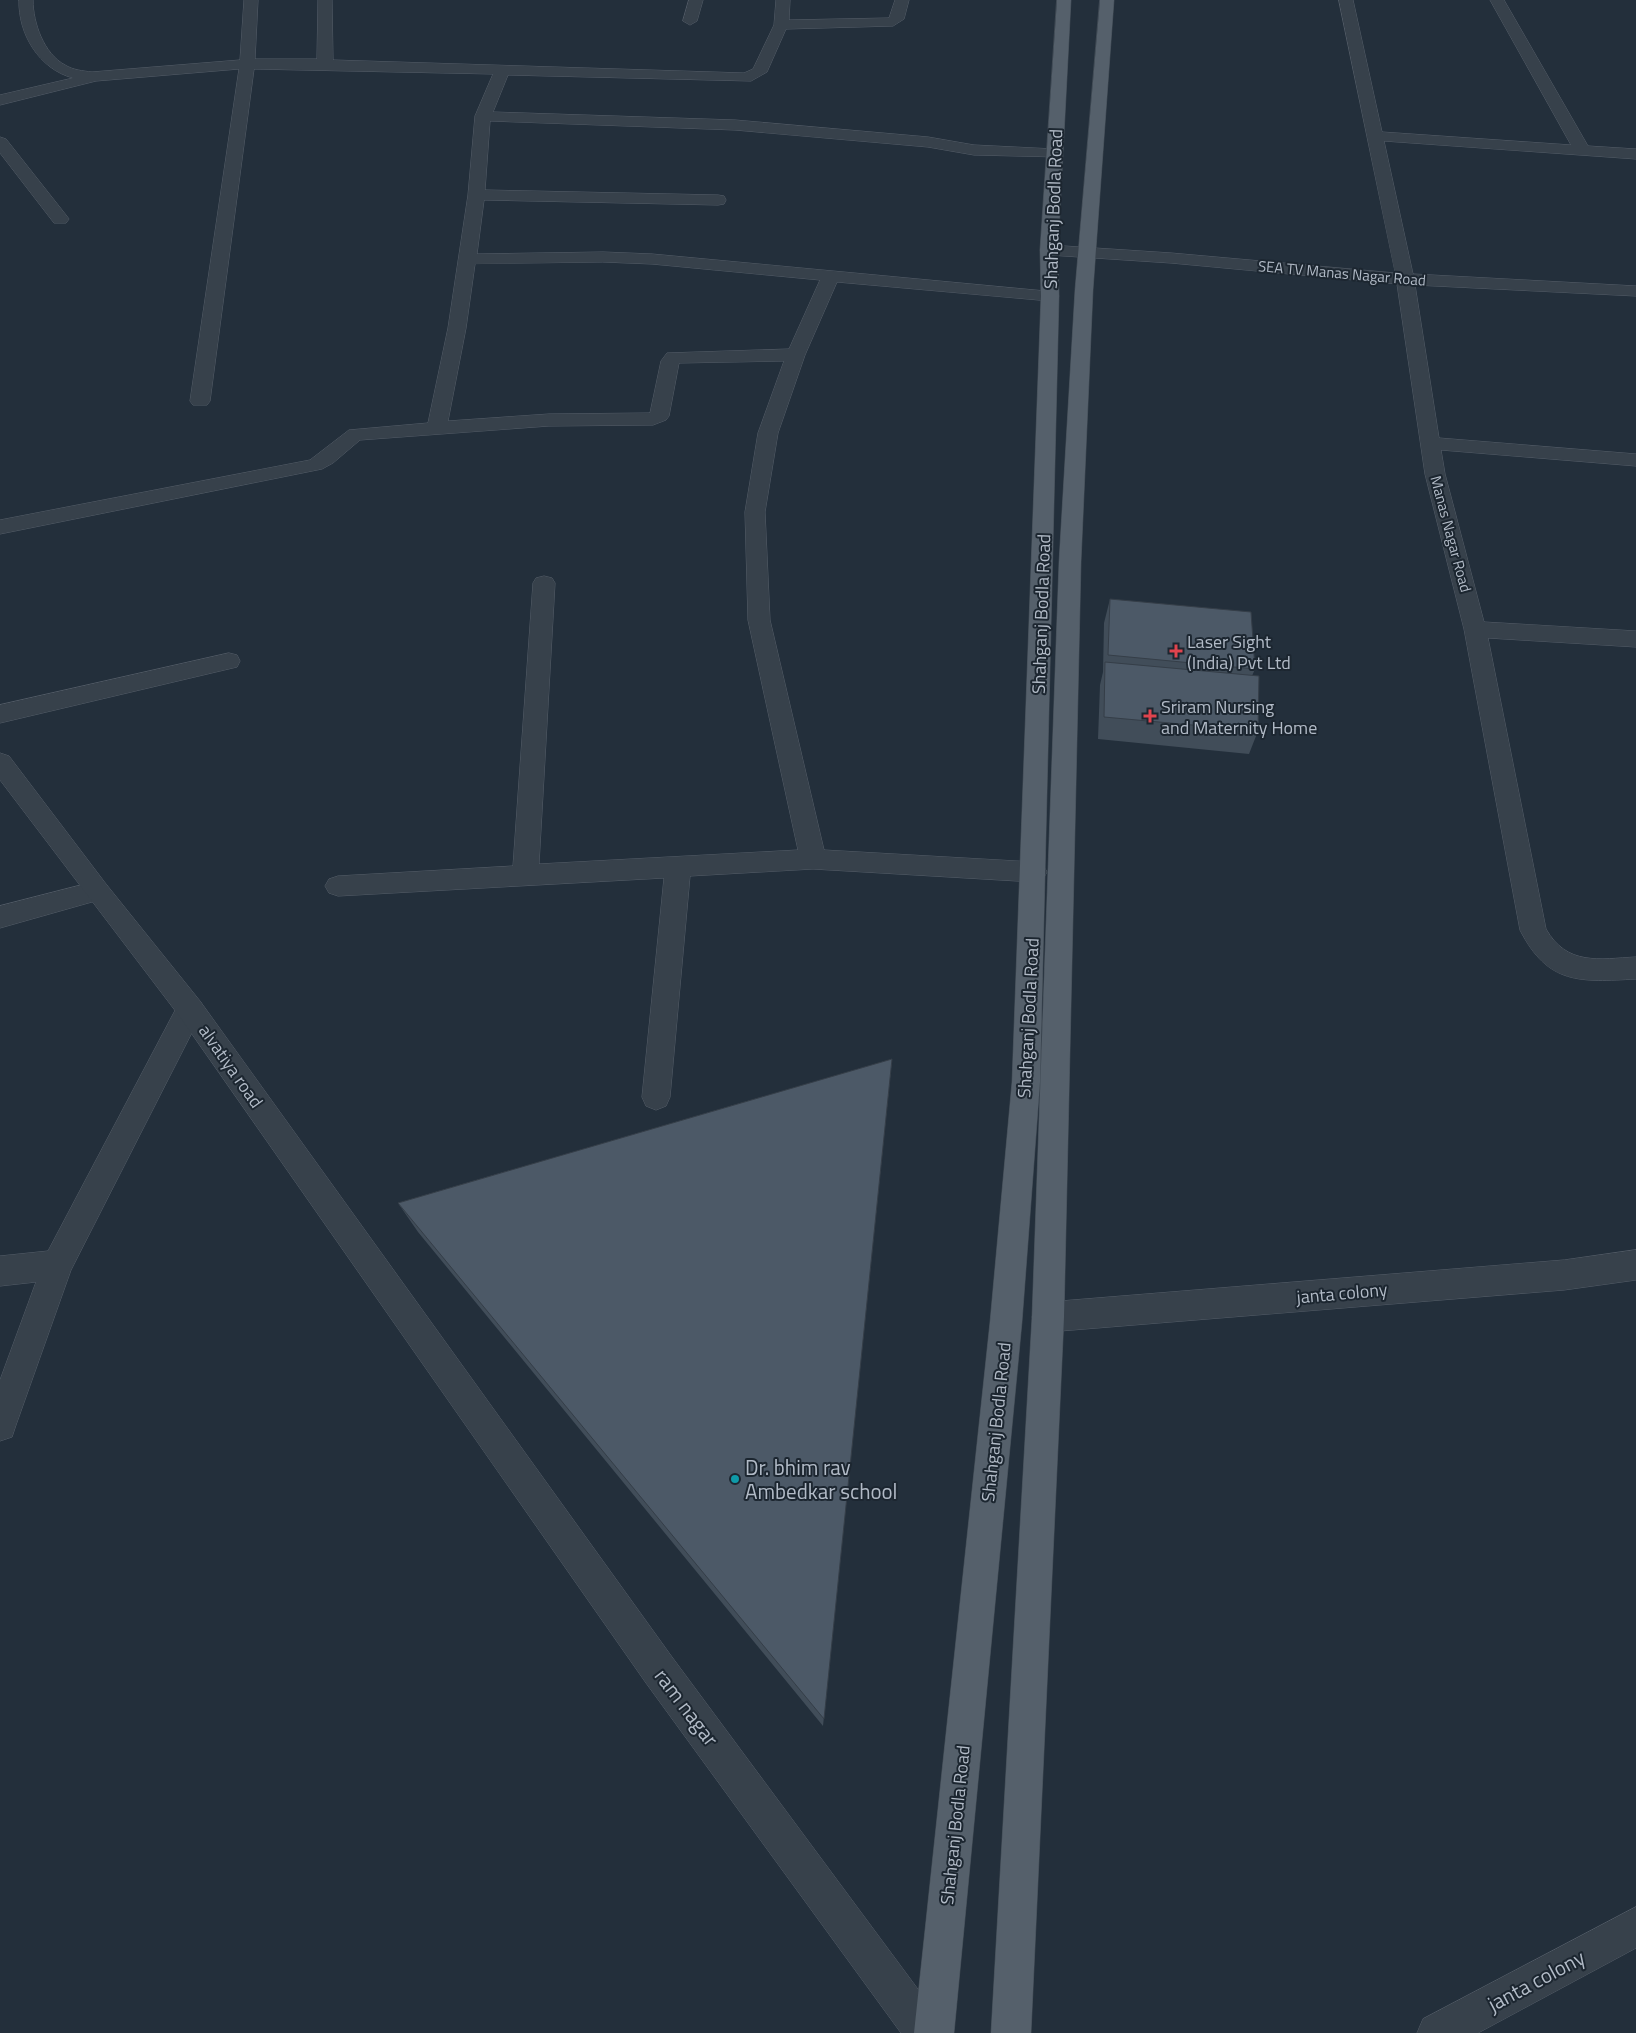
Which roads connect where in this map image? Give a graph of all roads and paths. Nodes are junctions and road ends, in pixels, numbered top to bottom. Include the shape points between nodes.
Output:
1 (26, 0) edge
2 (251, 0) edge
3 (325, 0) edge
4 (696, 0) edge
5 (783, 0) edge
6 (902, 0) edge
7 (1064, 0) edge
8 (1107, 0) edge
9 (1346, 0) edge
10 (1497, 0) edge
11 (690, 21) dead end
12 (781, 25) junction
13 (247, 64) junction
14 (325, 64) junction
15 (502, 70) junction
16 (92, 77) junction
17 (6, 94) edge
18 (483, 116) junction
19 (1376, 136) junction
20 (0, 142) edge
21 (1582, 150) junction
22 (1054, 154) junction
23 (1636, 154) edge
24 (476, 195) junction
25 (718, 200) dead end
26 (60, 219) dead end
27 (1049, 250) junction
28 (1087, 252) junction
29 (467, 259) junction
30 (831, 275) junction
31 (1405, 279) junction
32 (1636, 291) edge
33 (1050, 296) junction
34 (796, 355) junction
35 (200, 401) dead end
36 (436, 427) junction
37 (1430, 443) junction
38 (1636, 460) edge
39 (0, 528) edge
40 (544, 583) dead end
41 (1476, 629) junction
42 (1636, 639) edge
43 (229, 661) dead end
44 (0, 714) edge
45 (0, 762) edge
46 (813, 860) junction
47 (678, 866) junction
48 (1034, 872) junction
49 (525, 877) junction
50 (338, 886) dead end
51 (97, 891) junction
52 (0, 916) edge
53 (1636, 968) edge
54 (190, 1009) junction
55 (656, 1098) dead end
56 (57, 1265) junction
57 (1636, 1265) edge
58 (0, 1271) edge
59 (1048, 1317) junction
60 (452, 1378) joint
61 (0, 1425) edge
62 (1636, 1927) edge
63 (926, 2033) edge
64 (934, 2033) edge
65 (1011, 2033) edge
66 (1437, 2033) edge

1 - 16 street via 26,17 50,62 71,73
2 - 13 street
3 - 14 street
4 - 11 street
5 - 12 street
6 - 12 street via 898,19 891,23
7 - 22 main road, Shahganj Bodla Road
8 - 28 main road
9 - 19 street, Manas Nagar Road
10 - 21 street
12 - 15 street via 759,72 746,78
13 - 14 street
13 - 16 street
13 - 35 street
14 - 15 street
15 - 18 street
16 - 17 street
18 - 22 street via 735,125 928,142 974,150
18 - 24 street
19 - 21 street
19 - 31 street, Manas Nagar Road
20 - 26 street
21 - 23 street
22 - 27 main road, Shahganj Bodla Road
24 - 25 street
24 - 29 street
27 - 28 street, SEA TV Manas Nagar Road
27 - 33 main road, Shahganj Bodla Road
28 - 31 street, SEA TV Manas Nagar Road
28 - 59 main road via 1070,562
29 - 30 street via 652,259
29 - 36 street via 457,328
30 - 33 street
30 - 34 street
31 - 32 street, SEA TV Manas Nagar Road
31 - 37 street, Manas Nagar Road
33 - 48 main road, Shahganj Bodla Road
34 - 36 street via 674,357 670,361 659,416 648,420 550,420
34 - 46 street via 768,433 755,512 756,562 759,620
36 - 39 street via 356,434 349,436 324,461 315,465
37 - 38 street
37 - 41 street, Manas Nagar Road via 1435,474
40 - 49 street
41 - 42 street
41 - 53 street, Manas Nagar Road via 1533,930 1541,947 1565,965 1581,970
43 - 44 street
45 - 51 street, alvatiya road
46 - 47 street
46 - 48 street
47 - 49 street
47 - 55 street
48 - 64 main road, Shahganj Bodla Road via 1026,1082 1007,1312
49 - 50 street
51 - 52 street
51 - 54 street, alvatiya road
54 - 56 street
54 - 60 street, alvatiya road
56 - 58 street
56 - 61 street
57 - 59 street, janta colony via 1564,1275
59 - 65 main road
60 - 63 street, ram nagar via 659,1670
62 - 66 street, janta colony

